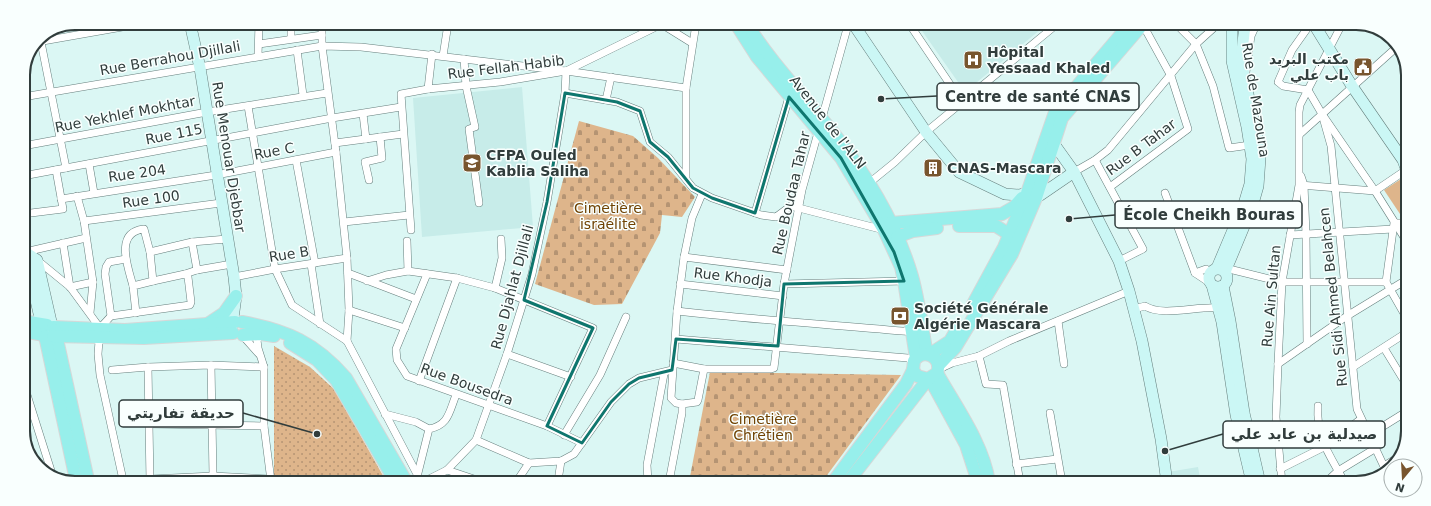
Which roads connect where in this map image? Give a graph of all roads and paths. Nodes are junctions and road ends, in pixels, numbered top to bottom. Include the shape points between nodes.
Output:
1 (101, 30) edge
2 (192, 30) edge
3 (259, 30) edge
4 (291, 30) edge
5 (322, 30) edge
6 (447, 30) edge
7 (650, 30) edge
8 (671, 30) edge
9 (695, 30) edge
10 (740, 30) edge
11 (751, 30) edge
12 (847, 30) edge
13 (857, 30) edge
14 (914, 30) edge
15 (1050, 30) edge
16 (1125, 30) edge
17 (1138, 30) edge
18 (1145, 30) edge
19 (1182, 30) edge
20 (1211, 30) edge
21 (1232, 30) edge
22 (1244, 30) edge
23 (1254, 30) edge
24 (1306, 30) edge
25 (1318, 30) edge
26 (1339, 30) edge
27 (322, 35) junction
28 (50, 38) edge
29 (291, 38) junction
30 (692, 43) junction
31 (259, 44) junction
32 (1196, 44) junction
33 (322, 46) junction
34 (40, 47) edge
35 (297, 50) junction
36 (1330, 50) junction
37 (1394, 50) edge
38 (432, 54) junction
39 (258, 56) junction
40 (443, 56) junction
41 (464, 59) junction
42 (200, 68) junction
43 (566, 71) junction
44 (1170, 74) junction
45 (611, 77) junction
46 (1245, 78) junction
47 (466, 86) junction
48 (1352, 86) junction
49 (686, 88) junction
50 (428, 89) junction
51 (1308, 90) junction
52 (50, 91) junction
53 (327, 93) junction
54 (565, 93) junction
55 (30, 95) edge
56 (302, 95) junction
57 (789, 97) junction
58 (606, 100) junction
59 (962, 102) junction
60 (248, 106) junction
61 (401, 107) junction
62 (207, 112) junction
63 (363, 114) junction
64 (1322, 114) junction
65 (332, 118) junction
66 (820, 125) junction
67 (926, 132) junction
68 (252, 134) junction
69 (403, 134) junction
70 (1046, 134) junction
71 (1300, 134) junction
72 (380, 137) junction
73 (59, 139) junction
74 (366, 139) junction
75 (212, 140) junction
76 (335, 143) junction
77 (1054, 143) junction
78 (30, 145) edge
79 (1250, 145) junction
80 (336, 152) junction
81 (1401, 157) edge
82 (296, 160) junction
83 (1095, 160) junction
84 (89, 164) junction
85 (259, 167) junction
86 (66, 168) junction
87 (1401, 168) edge
88 (56, 170) junction
89 (1074, 172) junction
90 (30, 175) edge
91 (216, 175) junction
92 (686, 177) junction
93 (369, 180) dead end
94 (868, 184) junction
95 (1301, 185) junction
96 (1110, 187) junction
97 (1335, 189) junction
98 (802, 190) junction
99 (1375, 191) junction
100 (94, 193) junction
101 (1165, 193) dead end
102 (702, 194) junction
103 (1032, 195) junction
104 (77, 196) junction
105 (61, 199) junction
106 (221, 203) junction
107 (479, 203) dead end
108 (792, 205) junction
109 (799, 209) junction
110 (30, 213) edge
111 (755, 213) junction
112 (409, 215) junction
113 (84, 221) junction
114 (344, 222) junction
115 (1398, 224) edge
116 (888, 227) junction
117 (411, 230) dead end
118 (1338, 232) junction
119 (1290, 234) junction
120 (1306, 234) junction
121 (1014, 236) junction
122 (897, 237) junction
123 (86, 238) junction
124 (227, 239) junction
125 (501, 239) dead end
126 (192, 242) junction
127 (407, 242) dead end
128 (63, 243) junction
129 (30, 251) edge
130 (150, 252) junction
131 (30, 255) edge
132 (684, 257) junction
133 (348, 258) junction
134 (126, 259) junction
135 (37, 260) junction
136 (1119, 261) junction
137 (313, 263) junction
138 (232, 264) junction
139 (30, 266) edge
140 (275, 269) junction
141 (1218, 269) junction
142 (197, 270) junction
143 (787, 270) junction
144 (408, 271) junction
145 (348, 273) junction
146 (1195, 273) junction
147 (186, 274) junction
148 (427, 274) junction
149 (234, 277) junction
150 (457, 278) junction
151 (153, 281) junction
152 (367, 281) junction
153 (904, 281) junction
154 (93, 282) junction
155 (1282, 282) junction
156 (1305, 282) junction
157 (1344, 282) junction
158 (1386, 282) junction
159 (680, 284) junction
160 (784, 284) junction
161 (1401, 284) edge
162 (1215, 285) junction
163 (133, 286) junction
164 (70, 287) junction
165 (495, 288) junction
166 (1129, 291) junction
167 (1391, 291) junction
168 (236, 296) junction
169 (783, 296) junction
170 (416, 299) junction
171 (524, 300) junction
172 (1218, 308) junction
173 (1401, 308) edge
174 (1134, 309) junction
175 (349, 310) junction
176 (677, 311) junction
177 (90, 313) junction
178 (136, 313) junction
179 (111, 316) junction
180 (1348, 316) junction
181 (626, 317) dead end
182 (780, 321) junction
183 (1058, 321) junction
184 (30, 324) edge
185 (205, 324) junction
186 (320, 324) junction
187 (237, 327) junction
188 (405, 328) junction
189 (30, 331) edge
190 (49, 331) junction
191 (914, 332) junction
192 (100, 333) junction
193 (261, 334) junction
194 (1401, 336) edge
195 (676, 339) junction
196 (347, 341) junction
197 (1307, 344) junction
198 (778, 346) junction
199 (1384, 348) junction
200 (259, 354) junction
201 (507, 354) junction
202 (979, 356) junction
203 (920, 359) junction
204 (1064, 364) dead end
205 (1278, 364) junction
206 (211, 365) junction
207 (148, 367) junction
208 (264, 367) junction
209 (673, 367) junction
210 (1353, 367) junction
211 (704, 368) junction
212 (112, 370) dead end
213 (935, 373) junction
214 (664, 374) junction
215 (1401, 376) edge
216 (571, 377) junction
217 (418, 381) junction
218 (456, 395) junction
219 (30, 404) edge
220 (682, 404) junction
221 (489, 406) junction
222 (1318, 406) dead end
223 (1050, 413) dead end
224 (385, 414) junction
225 (1401, 415) edge
226 (1361, 419) junction
227 (149, 424) junction
228 (211, 424) junction
229 (264, 426) junction
230 (547, 426) junction
231 (429, 429) junction
232 (564, 435) junction
233 (1369, 435) junction
234 (476, 440) junction
235 (582, 444) junction
236 (1324, 447) junction
237 (1376, 448) junction
238 (1057, 459) junction
239 (561, 461) junction
240 (529, 462) junction
241 (1016, 464) junction
242 (1383, 464) edge
243 (51, 468) edge
244 (1280, 469) junction
245 (447, 470) junction
246 (1338, 471) junction
247 (75, 476) edge
248 (87, 476) edge
249 (122, 476) edge
250 (150, 476) edge
251 (213, 476) edge
252 (270, 476) edge
253 (392, 476) edge
254 (403, 476) edge
255 (416, 476) edge
256 (418, 476) edge
257 (434, 476) edge
258 (465, 476) edge
259 (520, 476) edge
260 (559, 476) edge
261 (648, 476) edge
262 (670, 476) edge
263 (837, 476) edge
264 (853, 476) edge
265 (976, 476) edge
266 (987, 476) edge
267 (1019, 476) edge
268 (1061, 476) edge
269 (1166, 476) edge
270 (1250, 476) edge
271 (1258, 476) edge
272 (1281, 476) edge
273 (1333, 476) edge
274 (1340, 476) edge

1 - 28 street
2 - 42 street, Rue Menouar Djebbar
3 - 31 street
4 - 29 street
5 - 27 street
6 - 40 street
7 - 43 street
8 - 30 street
9 - 30 street
10 - 57 main road, Avenue de l'ALN
11 - 66 main road, Avenue de l'ALN
12 - 66 street, Rue Boudaa Tahar
13 - 67 street
14 - 59 street
15 - 59 street
16 - 70 main road via 1059,106
17 - 77 main road via 1066,112
18 - 44 street
19 - 32 street
20 - 32 street
21 - 79 street, Rue de Mazouna via 1232,61
22 - 46 street, Rue de Mazouna via 1240,60
23 - 46 street
24 - 51 street via 1292,50 1278,82 1283,86
25 - 36 street
26 - 36 street
27 - 29 street
27 - 33 street
29 - 31 street
30 - 49 street
31 - 39 street
32 - 44 street
32 - 79 street via 1213,86 1229,148
33 - 35 street, Rue Berrahou Djillali
33 - 38 street, Rue Berrahou Djillali
33 - 53 street
34 - 52 street
35 - 39 street, Rue Berrahou Djillali
35 - 56 street
36 - 48 street
36 - 51 street
37 - 48 street
38 - 40 street, Rue Berrahou Djillali
38 - 50 street
39 - 42 street, Rue Berrahou Djillali
40 - 41 street, Rue Berrahou Djillali
41 - 43 street, Rue Berrahou Djillali
41 - 47 street
42 - 52 street, Rue Berrahou Djillali
42 - 62 street, Rue Menouar Djebbar
43 - 45 street, Rue Fellah Habib
43 - 47 street, Rue Fellah Habib
43 - 54 street, Rue Djahlat Djillali
44 - 83 street via 1108,150
44 - 96 street, Rue B Tahar via 1188,129
45 - 49 street, Rue Fellah Habib
45 - 58 street
46 - 141 street, Rue de Mazouna via 1260,158 1258,186 1252,207
47 - 50 street, Rue Fellah Habib
47 - 107 street via 475,127 469,129
48 - 64 street
48 - 81 street
49 - 92 street
50 - 61 street, Rue Fellah Habib via 400,94
51 - 64 street
51 - 71 street via 1300,105
52 - 55 street, Rue Berrahou Djillali
52 - 73 street
53 - 56 street, Rue Yekhlef Mokhtar
53 - 65 street
54 - 58 street
54 - 171 street, Rue Djahlat Djillali via 548,202
56 - 60 street, Rue Yekhlef Mokhtar
57 - 66 main road, Avenue de l'ALN
57 - 111 street
58 - 92 street via 640,112 650,142
59 - 67 street
60 - 62 street, Rue Yekhlef Mokhtar
60 - 68 street
61 - 63 street, Rue 115
61 - 69 street
62 - 73 street, Rue Yekhlef Mokhtar
62 - 75 street, Rue Menouar Djebbar
63 - 65 street, Rue 115
63 - 74 street
64 - 71 street
64 - 97 street, Rue Sidi Ahmed Belahcen via 1331,146
64 - 99 street
65 - 68 street, Rue 115
65 - 76 street
66 - 94 main road, Avenue de l'ALN via 849,153
66 - 98 street, Rue Boudaa Tahar
66 - 116 main road, Avenue de l'ALN
67 - 94 street
67 - 103 street via 959,172 1005,194
68 - 75 street, Rue 115
68 - 85 street
69 - 72 street
69 - 112 street
70 - 77 street
70 - 103 main road
71 - 95 street
72 - 74 street
72 - 93 street via 382,158 365,162
73 - 78 street, Rue Yekhlef Mokhtar
73 - 86 street
74 - 76 street
75 - 84 street, Rue 115
75 - 91 street, Rue Menouar Djebbar
76 - 80 street
77 - 89 street
77 - 103 main road
79 - 141 street, Rue de Mazouna via 1251,165 1246,197
80 - 82 street, Rue C
80 - 114 street
82 - 85 street, Rue C
82 - 137 street
83 - 89 street
83 - 96 street
84 - 86 street, Rue 115
84 - 100 street
85 - 91 street, Rue C
85 - 140 street
86 - 88 street, Rue 115
87 - 99 street
88 - 90 street, Rue 115
88 - 105 street
89 - 103 street
89 - 136 street
91 - 100 street, Rue 204
91 - 106 street, Rue Menouar Djebbar
92 - 102 street
94 - 116 main road, Avenue de l'ALN
95 - 97 street
95 - 119 street, Rue Ain Sultan
95 - 120 street
96 - 136 street via 1143,249
97 - 99 street
97 - 118 street, Rue Sidi Ahmed Belahcen
98 - 108 street
98 - 109 street, Rue Boudaa Tahar
99 - 115 street
100 - 104 street, Rue 204
101 - 146 street
102 - 111 street
102 - 132 street via 692,218
103 - 116 main road via 1002,214
103 - 121 main road
104 - 105 street, Rue 204
104 - 113 street
105 - 110 street via 63,209
106 - 113 street, Rue 100
106 - 124 street, Rue Menouar Djebbar
108 - 109 street
108 - 111 street via 776,217
109 - 116 street
109 - 143 street, Rue Boudaa Tahar
112 - 114 street
112 - 117 street
113 - 123 street
114 - 133 street
115 - 118 street
115 - 158 street
116 - 122 main road, Avenue de l'ALN
116 - 153 main road, Avenue de l'ALN
118 - 120 street
118 - 157 street, Rue Sidi Ahmed Belahcen
119 - 120 street
119 - 155 street, Rue Ain Sultan
120 - 156 street
121 - 122 main road via 996,226 987,225 926,229
121 - 203 main road via 950,341
121 - 213 main road via 1012,254 955,348
122 - 203 main road, Avenue de l'ALN via 914,286
123 - 128 street
123 - 154 street
124 - 126 street
124 - 138 street, Rue Menouar Djebbar
125 - 165 street via 502,258
126 - 130 street
126 - 142 street
127 - 144 street
128 - 129 street
128 - 164 street
130 - 134 street via 144,229 141,229 132,233 125,244
130 - 151 street
131 - 135 street
132 - 143 street
132 - 159 street
133 - 137 street, Rue B
133 - 145 street
134 - 163 street
134 - 179 street via 109,262 106,267
135 - 164 street
135 - 190 street
136 - 166 street
137 - 140 street, Rue B
137 - 186 street
138 - 142 street
138 - 149 street, Rue Menouar Djebbar
139 - 190 street
140 - 149 street, Rue B
140 - 186 street via 292,305
141 - 146 street
141 - 155 street
141 - 162 street via 1209,274
141 - 162 street via 1227,279
142 - 147 street
143 - 160 street, Rue Boudaa Tahar
144 - 148 street
144 - 152 street via 386,274
145 - 152 street
145 - 175 street
146 - 162 street
147 - 151 street
147 - 178 street via 192,302 190,305
148 - 150 street
148 - 170 street
149 - 168 street, Rue Menouar Djebbar
150 - 165 street
150 - 217 street
151 - 163 street
152 - 170 street
153 - 160 street
153 - 191 main road, Avenue de l'ALN
154 - 164 street
154 - 177 street
155 - 156 street
155 - 205 street, Rue Ain Sultan
156 - 157 street
156 - 197 street
157 - 158 street
157 - 180 street, Rue Sidi Ahmed Belahcen
158 - 167 street
159 - 169 street, Rue Khodja
159 - 176 street
160 - 169 street, Rue Boudaa Tahar
161 - 167 street
162 - 172 street
162 - 271 street via 1230,320 1244,413
163 - 178 street
164 - 177 street
165 - 171 street
166 - 174 street
166 - 183 street
167 - 173 street
167 - 180 street
168 - 185 main road via 224,313
168 - 187 street, Rue Menouar Djebbar via 241,313
169 - 182 street, Rue Boudaa Tahar
170 - 188 street
171 - 201 street, Rue Djahlat Djillali
171 - 216 street via 593,328
172 - 174 street via 1151,310 1145,306
172 - 270 street via 1236,415
174 - 269 street via 1161,439
175 - 188 street
175 - 196 street
176 - 182 street
176 - 195 street
177 - 192 street
178 - 179 street
179 - 192 street
180 - 197 street
180 - 210 street, Rue Sidi Ahmed Belahcen
181 - 232 street via 600,375
182 - 191 street
182 - 198 street, Rue Boudaa Tahar
183 - 202 street
183 - 204 street
184 - 190 main road
185 - 187 main road
185 - 192 main road
186 - 196 street
187 - 192 main road via 144,338
187 - 193 main road
187 - 200 street
187 - 254 main road via 272,328 313,347 337,367
188 - 217 street, Rue Bousedra via 396,349 397,360 407,376
189 - 190 main road
190 - 192 main road
190 - 247 main road
190 - 248 main road
191 - 203 main road, Avenue de l'ALN
192 - 249 street via 100,375
193 - 200 street via 257,340
193 - 253 main road via 277,337 289,343 326,368
194 - 199 street
195 - 198 street
195 - 209 street
196 - 224 street
197 - 205 street
198 - 203 street
198 - 211 street, Rue Boudaa Tahar via 776,364 771,370
199 - 210 street
199 - 215 street
200 - 208 street
201 - 216 street
201 - 221 street, Rue Djahlat Djillali
202 - 213 street via 952,363
202 - 241 street via 986,384 1003,385
203 - 213 main road via 934,357
203 - 213 main road via 917,376
203 - 263 main road via 906,384
205 - 244 street, Rue Ain Sultan via 1276,416
206 - 207 street
206 - 208 street
206 - 228 street
207 - 212 street
207 - 227 street
208 - 229 street
209 - 211 street
209 - 214 street
209 - 220 street via 671,398
210 - 226 street, Rue Sidi Ahmed Belahcen via 1357,409
211 - 220 street via 697,402
213 - 264 main road
213 - 265 main road via 966,445
213 - 266 main road via 970,430
214 - 235 street via 639,378 629,384 611,402
214 - 261 street via 647,465
216 - 230 street
217 - 218 street, Rue Bousedra
218 - 221 street, Rue Bousedra
218 - 231 street via 446,421 440,427
219 - 243 street
220 - 262 street
221 - 230 street, Rue Bousedra
221 - 234 street, Rue Djahlat Djillali
222 - 236 street via 1317,420
223 - 238 street
224 - 231 street via 416,422
224 - 255 street
225 - 233 street
226 - 233 street, Rue Sidi Ahmed Belahcen
226 - 236 street
227 - 228 street
227 - 250 street
228 - 229 street
228 - 251 street
229 - 252 street
230 - 232 street, Rue Bousedra
231 - 256 street
232 - 235 street, Rue Bousedra
233 - 237 street, Rue Sidi Ahmed Belahcen
234 - 240 street
234 - 245 street, Rue Djahlat Djillali
235 - 239 street via 574,454
236 - 244 street
236 - 246 street
237 - 242 street, Rue Sidi Ahmed Belahcen
237 - 246 street
238 - 241 street
238 - 268 street
239 - 240 street
239 - 260 street
240 - 259 street
241 - 267 street
244 - 272 street, Rue Ain Sultan
245 - 257 street, Rue Djahlat Djillali
245 - 258 street
246 - 273 street
246 - 274 street

